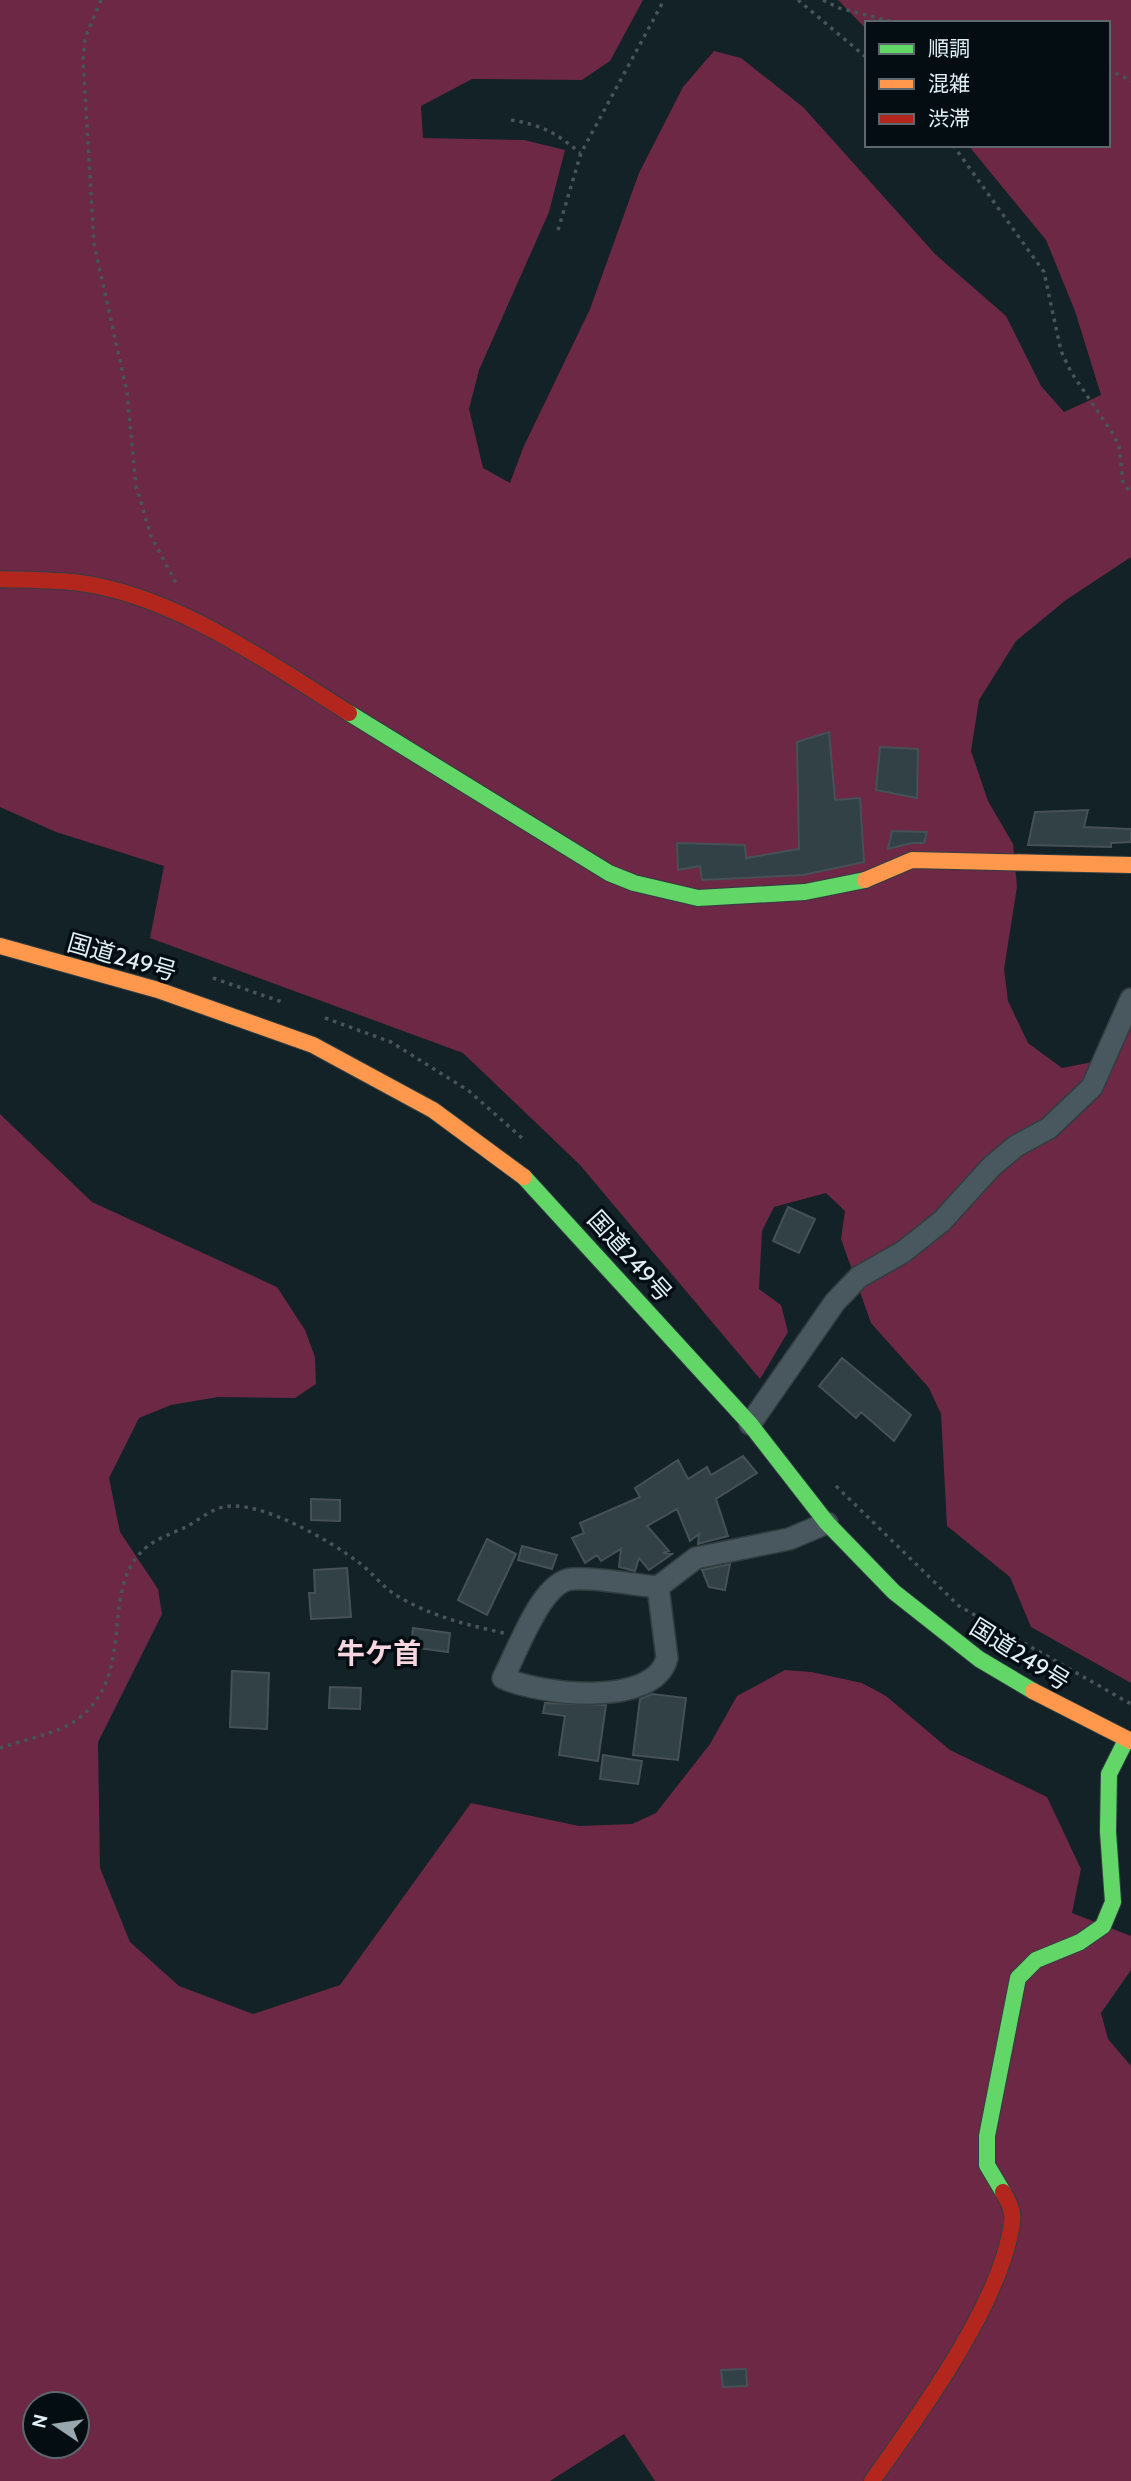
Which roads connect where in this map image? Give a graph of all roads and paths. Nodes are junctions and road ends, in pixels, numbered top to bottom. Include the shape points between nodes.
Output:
1 (101, 0) edge
2 (664, 0) edge
3 (798, 0) edge
4 (823, 0) edge
5 (889, 21) edge
6 (865, 56) edge
7 (1110, 70) edge
8 (1131, 81) edge
9 (511, 120) dead end
10 (954, 147) edge
11 (581, 153) junction
12 (558, 230) dead end
13 (1131, 494) edge
14 (0, 579) edge
15 (185, 617) junction
16 (1131, 865) edge
17 (0, 946) edge
18 (1131, 999) edge
19 (750, 1424) junction
20 (827, 1523) junction
21 (658, 1587) junction
22 (524, 1637) junction
23 (1129, 1741) edge
24 (0, 1748) edge
25 (872, 2481) edge

1 - 15 path via 85,38 83,59 94,244 127,392 142,512 181,592
2 - 11 path
3 - 6 path
4 - 5 path
7 - 8 path
9 - 11 path via 556,132
10 - 13 path via 1044,272 1061,351 1113,433
11 - 12 path
14 - 15 main road via 82,583 142,599
15 - 16 main road via 267,662 609,873 634,883 698,898 805,892 875,878 912,860
17 - 19 main road, 国道249号 via 159,990 313,1045 433,1110 534,1184
18 - 19 street via 1092,1087 1049,1128 1008,1153 942,1221 903,1252 859,1277 835,1302
19 - 20 main road, 国道249号
20 - 21 street via 789,1539 696,1558
20 - 23 main road, 国道249号 via 894,1592 979,1659
21 - 22 street via 570,1578 545,1595
21 - 22 street via 667,1658 664,1669 652,1680 633,1688 616,1694 524,1688 503,1678
22 - 24 path via 457,1623 394,1593 351,1557 287,1523 250,1506 221,1507 149,1545 127,1566 107,1682 84,1714 72,1723
23 - 25 main road via 1110,1774 1112,1902 1103,1926 1080,1942 1036,1960 1018,1978 987,2136 987,2165 1010,2205 1013,2220 1004,2254 982,2308 925,2407

